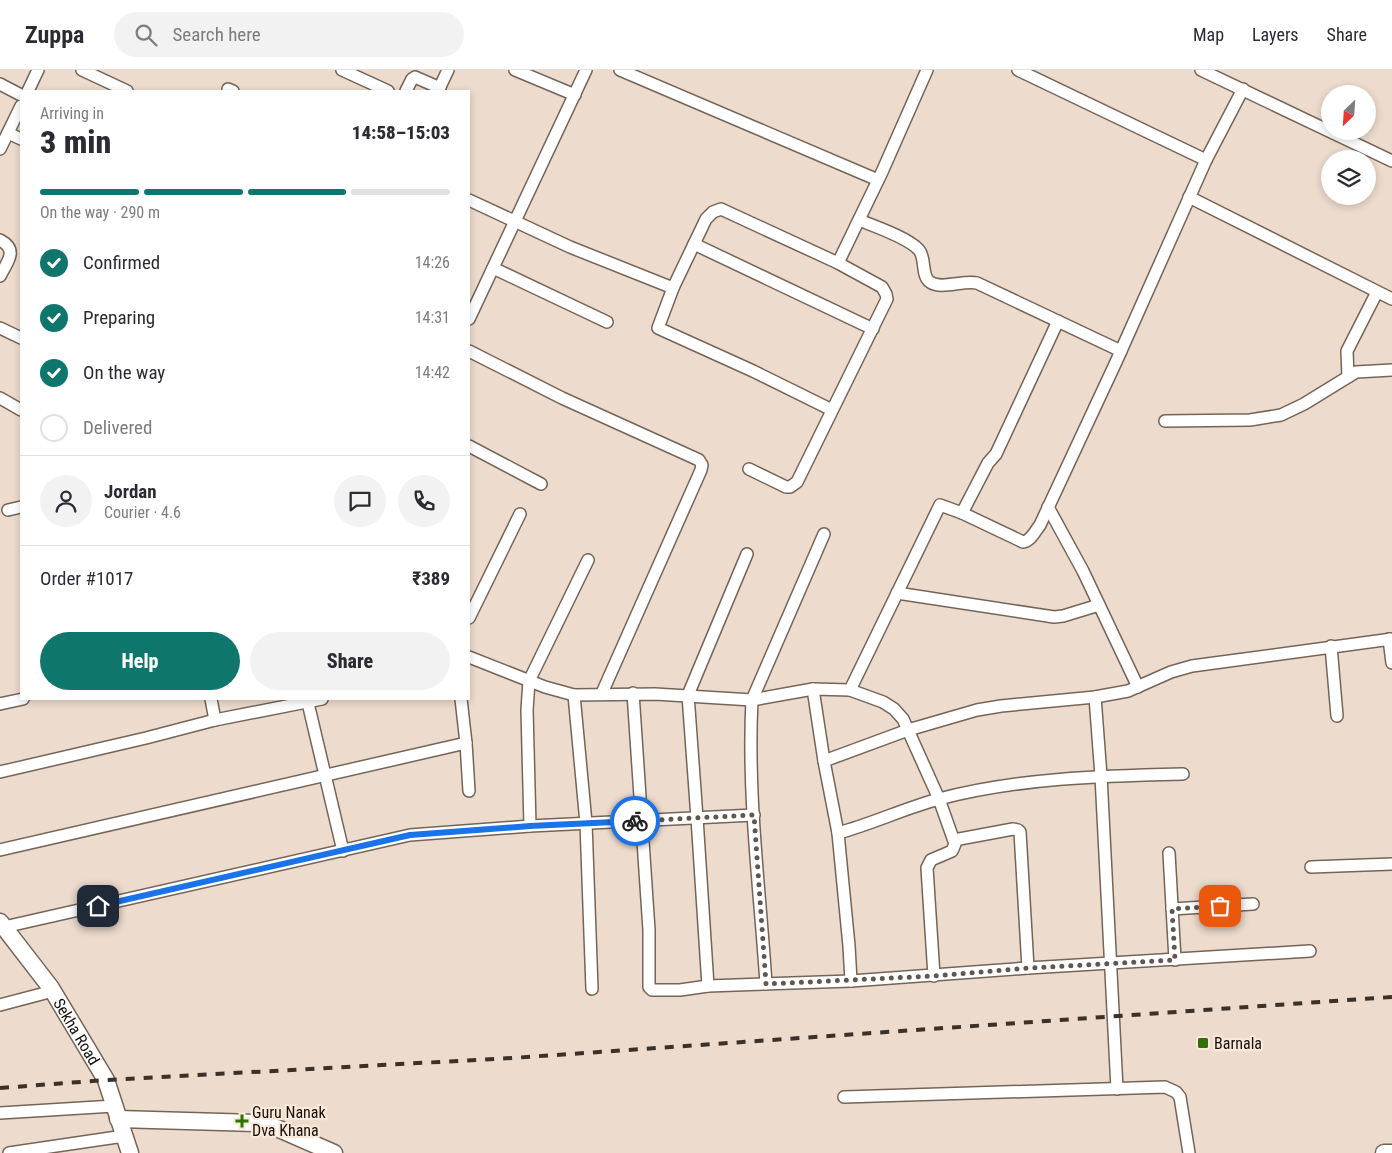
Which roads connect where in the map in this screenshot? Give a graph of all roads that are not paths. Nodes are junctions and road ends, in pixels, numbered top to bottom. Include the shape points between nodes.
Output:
1 (38, 70) edge
2 (82, 70) edge
3 (342, 70) edge
4 (448, 70) edge
5 (515, 70) edge
6 (586, 70) edge
7 (620, 70) edge
8 (927, 70) edge
9 (1018, 70) edge
10 (1201, 70) edge
11 (0, 84) edge
12 (1243, 89) junction
13 (28, 90) edge
14 (125, 90) edge
15 (386, 90) edge
16 (406, 90) edge
17 (439, 90) edge
18 (20, 94) edge
19 (574, 95) junction
20 (20, 108) edge
21 (8, 133) junction
22 (20, 139) edge
23 (0, 149) edge
24 (1206, 160) junction
25 (1392, 161) edge
26 (878, 180) junction
27 (1190, 197) junction
28 (470, 200) edge
29 (859, 220) junction
30 (516, 221) junction
31 (0, 240) edge
32 (694, 244) junction
33 (838, 264) junction
34 (493, 268) junction
35 (0, 276) edge
36 (673, 288) junction
37 (1377, 292) junction
38 (473, 299) edge
39 (1392, 299) edge
40 (470, 314) edge
41 (1058, 321) junction
42 (607, 322) dead end
43 (0, 328) edge
44 (873, 329) junction
45 (20, 338) edge
46 (1121, 351) junction
47 (470, 352) edge
48 (1392, 370) edge
49 (1348, 377) junction
50 (0, 398) edge
51 (20, 409) edge
52 (832, 410) junction
53 (1165, 421) dead end
54 (470, 447) edge
55 (749, 469) dead end
56 (541, 484) dead end
57 (20, 507) edge
58 (1048, 507) junction
59 (8, 510) dead end
60 (962, 513) junction
61 (520, 514) dead end
62 (824, 534) dead end
63 (747, 554) dead end
64 (588, 560) dead end
65 (897, 593) junction
66 (1099, 605) junction
67 (470, 616) edge
68 (1390, 639) edge
69 (1331, 646) junction
70 (470, 657) edge
71 (1392, 663) edge
72 (529, 681) junction
73 (1138, 687) junction
74 (813, 689) junction
75 (850, 690) junction
76 (602, 693) junction
77 (634, 693) junction
78 (574, 695) junction
79 (688, 695) junction
80 (1095, 697) junction
81 (20, 699) edge
82 (211, 700) edge
83 (317, 700) edge
84 (461, 700) edge
85 (752, 700) junction
86 (308, 702) junction
87 (0, 704) edge
88 (1337, 716) dead end
89 (215, 720) junction
90 (908, 730) junction
91 (466, 742) junction
92 (824, 761) junction
93 (0, 772) edge
94 (1182, 774) dead end
95 (325, 776) junction
96 (1101, 776) junction
97 (469, 791) dead end
98 (939, 799) junction
99 (754, 815) junction
100 (698, 818) junction
101 (641, 821) junction
102 (586, 823) junction
103 (530, 826) junction
104 (838, 833) junction
105 (954, 840) junction
106 (0, 850) edge
107 (343, 850) junction
108 (1169, 853) dead end
109 (1392, 864) edge
110 (1311, 868) dead end
111 (1253, 904) dead end
112 (1172, 909) junction
113 (2, 924) edge
114 (1310, 951) dead end
115 (1175, 960) junction
116 (1110, 964) junction
117 (1028, 968) junction
118 (934, 976) junction
119 (851, 981) junction
120 (766, 984) junction
121 (708, 986) junction
122 (592, 989) dead end
123 (53, 991) junction
124 (0, 1005) edge
125 (1118, 1089) junction
126 (844, 1097) dead end
127 (0, 1112) edge
128 (116, 1112) junction
129 (124, 1136) junction
130 (9, 1153) edge
131 (130, 1153) edge
132 (334, 1153) edge
133 (1190, 1153) edge
134 (1384, 1153) edge
135 (1392, 1153) edge

1 - 13 street
2 - 14 street
3 - 15 street
4 - 17 street
5 - 19 street
6 - 19 street
7 - 26 street
8 - 26 street
9 - 24 street
10 - 12 street
11 - 18 street
12 - 24 street
12 - 25 street
16 - 17 street via 415,77
19 - 30 street
20 - 21 street
21 - 22 street
21 - 23 street
24 - 27 street
26 - 29 street
27 - 37 street
27 - 46 street
28 - 30 street
29 - 33 street
29 - 41 street via 919,250 931,283 976,283
30 - 34 street
30 - 36 street via 570,247
31 - 35 street via 7,244 10,257
32 - 33 street via 708,217 720,209
32 - 36 street
32 - 44 street
33 - 44 street via 884,290 887,299
34 - 38 street
34 - 42 street
36 - 52 street via 659,329 753,370
37 - 39 street
37 - 49 street via 1347,351
38 - 40 street
41 - 46 street
41 - 60 street via 996,454
43 - 45 street
44 - 52 street
46 - 58 street
47 - 76 street via 701,463 701,470
48 - 49 street via 1362,371
49 - 53 street via 1281,415 1250,420
50 - 51 street
52 - 55 street via 794,486 786,487
54 - 56 street
57 - 59 street
58 - 60 street via 1032,536 1025,542
58 - 66 street
60 - 65 street via 940,505
61 - 67 street
62 - 85 street
63 - 79 street
64 - 72 street
65 - 66 street via 1054,617
65 - 75 street
66 - 73 street
68 - 69 street
68 - 71 street
69 - 73 street via 1192,666
69 - 88 street
70 - 72 street
72 - 78 street
72 - 103 street
73 - 80 street
74 - 75 street
74 - 85 street
74 - 92 street
75 - 90 street via 889,706 899,714
76 - 77 street
76 - 78 street
77 - 79 street
77 - 101 street
78 - 102 street
79 - 85 street
79 - 100 street
80 - 90 street via 978,710
80 - 96 street
81 - 87 street
82 - 89 street
83 - 86 street
84 - 91 street
85 - 99 street via 750,730
86 - 89 street
86 - 95 street
89 - 93 street
90 - 92 street
90 - 98 street
91 - 95 street
91 - 97 street
92 - 104 street
94 - 96 street
95 - 106 street
95 - 107 street
96 - 98 street via 1012,785
96 - 116 street
98 - 104 street
98 - 105 street
99 - 100 street
99 - 120 street
100 - 101 street
100 - 121 street
101 - 102 street
101 - 121 street via 649,930 649,988 654,991
102 - 103 street
102 - 122 street
103 - 107 street via 410,835
104 - 119 street
105 - 117 street via 1013,829 1020,832
105 - 118 street via 952,851 931,860 927,868
107 - 113 street
108 - 112 street
109 - 110 street
111 - 112 street
112 - 115 street
113 - 123 street, Sekha Road
114 - 115 street
115 - 116 street
116 - 117 street
116 - 125 street
117 - 118 street
118 - 119 street
119 - 120 street
120 - 121 street
123 - 124 street
123 - 128 street, Sekha Road via 106,1080
125 - 126 street
125 - 133 street via 1165,1087 1176,1092 1183,1106
127 - 128 street
128 - 129 street, Sekha Road
128 - 132 street via 260,1124
129 - 130 street
129 - 131 street, Sekha Road
134 - 135 street

